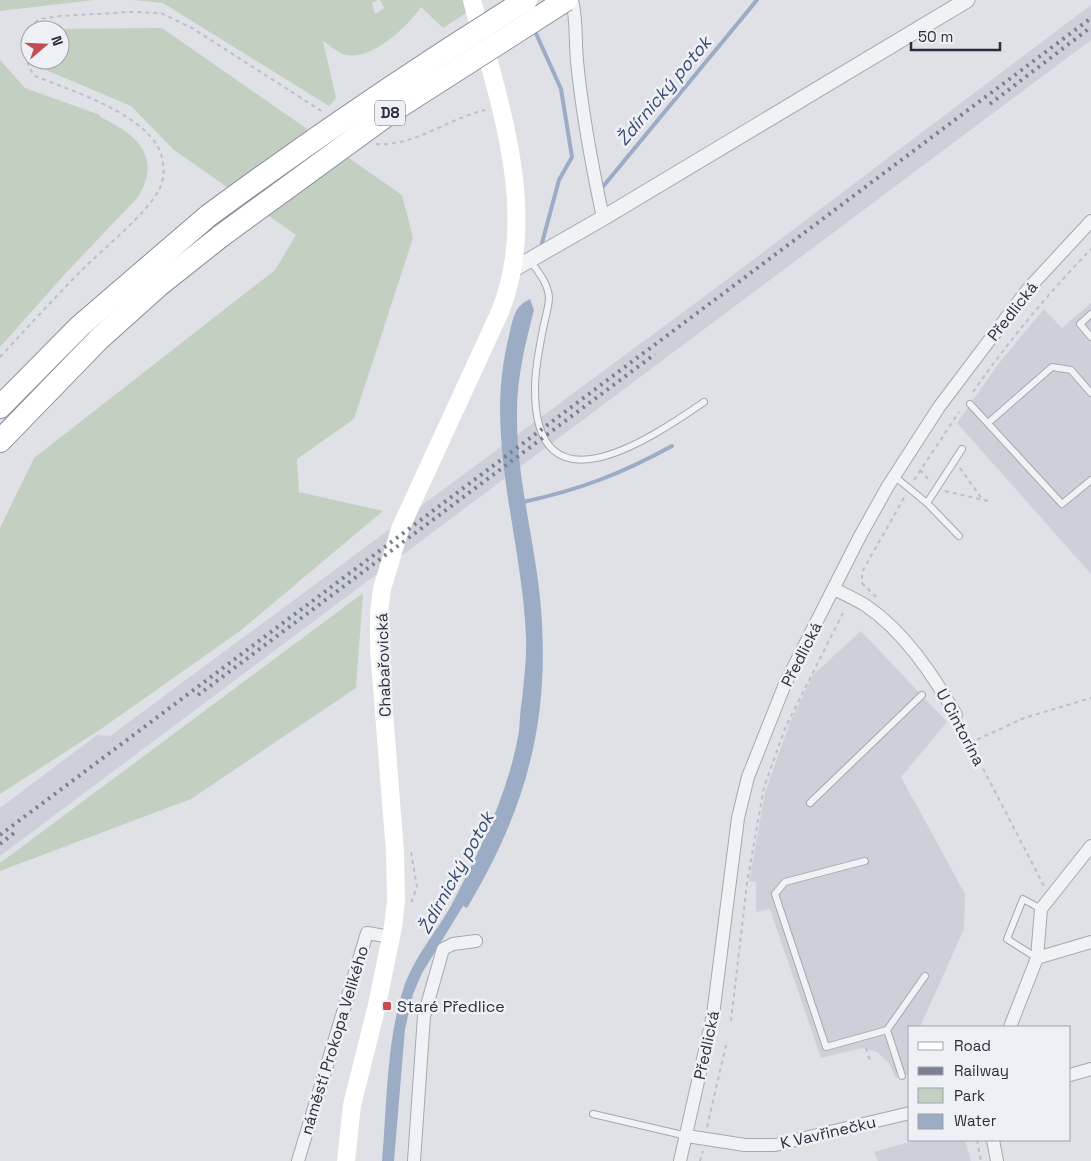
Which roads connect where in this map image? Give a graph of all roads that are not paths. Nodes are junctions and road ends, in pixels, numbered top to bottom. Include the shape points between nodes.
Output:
1 (472, 0) edge
2 (526, 0) edge
3 (566, 0) edge
4 (572, 0) edge
5 (967, 0) edge
6 (602, 212) junction
7 (1091, 221) edge
8 (530, 260) junction
9 (514, 269) junction
10 (1091, 314) edge
11 (1091, 337) edge
12 (1091, 393) edge
13 (704, 402) dead end
14 (970, 404) dead end
15 (0, 407) edge
16 (988, 423) junction
17 (0, 441) edge
18 (962, 449) dead end
19 (894, 476) junction
20 (1091, 480) edge
21 (927, 503) junction
22 (959, 536) dead end
23 (834, 589) junction
24 (922, 695) dead end
25 (956, 715) road end
26 (810, 803) dead end
27 (1091, 846) edge
28 (865, 861) dead end
29 (1041, 909) junction
30 (391, 937) junction
31 (476, 940) dead end
32 (1091, 942) edge
33 (1037, 958) junction
34 (925, 976) dead end
35 (1010, 1026) edge
36 (887, 1030) junction
37 (1091, 1069) edge
38 (1071, 1075) edge
39 (902, 1076) dead end
40 (908, 1113) edge
41 (593, 1114) dead end
42 (686, 1136) junction
43 (993, 1141) edge
44 (298, 1161) edge
45 (346, 1161) edge
46 (414, 1161) edge
47 (680, 1161) edge
48 (996, 1161) edge

1 - 9 main road, Chabařovická via 500,106 512,170 516,230
2 - 15 highway, D8, bridge via 357,109 208,216 80,326
3 - 17 highway, D8, bridge via 391,112 220,236 99,339
4 - 6 street via 577,20 576,59
5 - 6 street
6 - 8 street
7 - 19 street, Předlická via 1028,289 939,407
8 - 9 street
8 - 13 lane via 547,286 549,299 535,387 538,419 553,447 570,458 594,460 628,448 668,427
9 - 30 main road, Chabařovická via 499,314 400,530 382,589 379,649 396,877
10 - 11 lane via 1080,324
12 - 16 lane via 1071,370 1052,367
14 - 16 lane
16 - 20 lane via 1062,504
18 - 21 lane
19 - 21 lane
19 - 23 street, Předlická
21 - 22 lane
23 - 25 street, U Cintorína via 865,605 902,639 937,682
23 - 42 street, Předlická via 786,684 748,777 731,862 713,1016
24 - 26 lane
27 - 29 street
28 - 36 lane via 785,882 775,894 826,1047
29 - 33 street
29 - 33 lane via 1023,899 1007,939
30 - 44 street, náměstí Prokopa Velikého via 367,933
30 - 45 main road, náměstí Prokopa Velikého via 352,1105
31 - 46 street via 453,944 443,950 424,1016
32 - 33 street
33 - 35 street
34 - 36 lane
36 - 39 lane
37 - 38 street
40 - 42 street, K Vavřinečku via 775,1145 745,1145
41 - 42 lane
42 - 47 street, Předlická
43 - 48 street

